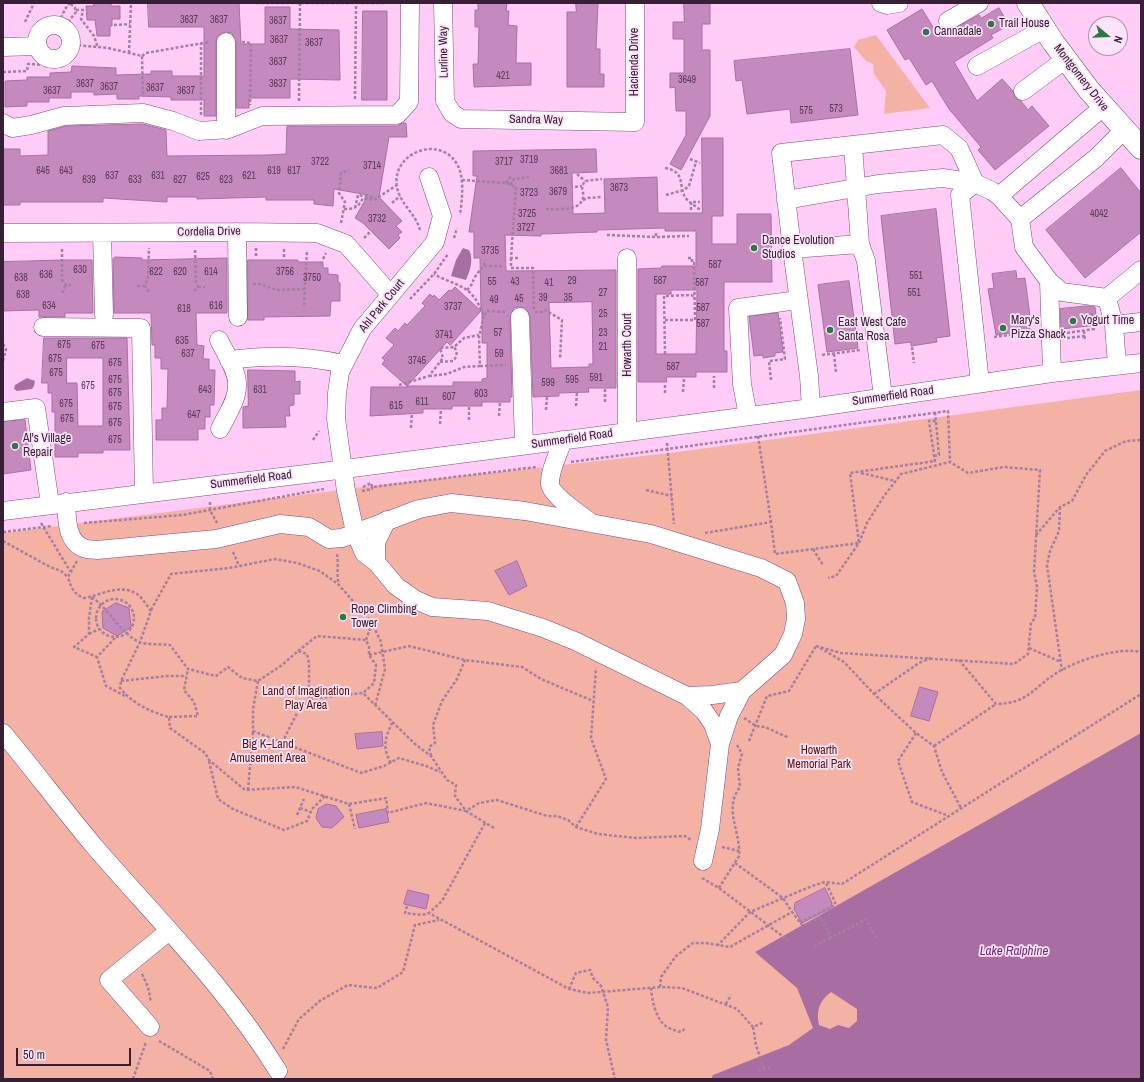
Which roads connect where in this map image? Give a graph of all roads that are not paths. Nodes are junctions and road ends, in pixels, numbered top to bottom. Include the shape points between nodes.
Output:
1 (410, 3) edge
2 (443, 3) edge
3 (635, 3) edge
4 (881, 3) edge
5 (899, 3) edge
6 (979, 3) edge
7 (1028, 3) edge
8 (948, 21) dead end
9 (1044, 29) junction
10 (226, 42) road end
11 (38, 46) dead end
12 (3, 47) edge
13 (1066, 59) junction
14 (977, 66) dead end
15 (1023, 91) dead end
16 (445, 101) joint
17 (1103, 107) junction
18 (635, 122) joint
19 (3, 123) edge
20 (226, 130) junction
21 (1124, 130) junction
22 (853, 145) junction
23 (1141, 148) edge
24 (429, 177) dead end
25 (975, 183) junction
26 (856, 189) junction
27 (999, 196) junction
28 (786, 200) junction
29 (1020, 219) junction
30 (237, 232) junction
31 (3, 233) edge
32 (102, 234) junction
33 (860, 244) junction
34 (792, 249) junction
35 (627, 258) dead end
36 (1141, 270) edge
37 (1049, 281) junction
38 (390, 294) junction
39 (798, 300) junction
40 (1099, 302) junction
41 (104, 315) dead end
42 (527, 315) road end
43 (238, 318) dead end
44 (1141, 322) edge
45 (1114, 325) junction
46 (43, 327) dead end
47 (219, 340) dead end
48 (229, 360) junction
49 (1141, 363) edge
50 (343, 364) junction
51 (1117, 365) junction
52 (1052, 373) junction
53 (980, 383) junction
54 (883, 397) junction
55 (811, 408) junction
56 (3, 412) edge
57 (748, 416) junction
58 (220, 429) dead end
59 (627, 431) junction
60 (564, 440) junction
61 (524, 445) junction
62 (343, 469) junction
63 (144, 493) junction
64 (58, 503) junction
65 (3, 511) edge
66 (388, 520) junction
67 (592, 524) junction
68 (355, 532) junction
69 (376, 562) junction
70 (742, 691) junction
71 (687, 696) junction
72 (3, 733) edge
73 (728, 741) junction
74 (702, 869) road end
75 (169, 931) junction
76 (149, 1031) road end
77 (278, 1071) road end

1 - 20 street via 409,102 397,115 262,116
2 - 16 street, Lurline Way
3 - 18 street, Hacienda Drive
4 - 5 street
6 - 8 street
7 - 9 main road, Montgomery Drive
9 - 13 main road, Montgomery Drive
9 - 14 street
10 - 20 street
11 - 12 street
13 - 15 street
13 - 17 main road, Montgomery Drive
16 - 18 street, Sandra Way via 452,113 460,119
17 - 21 main road, Montgomery Drive
17 - 27 street
19 - 20 street via 12,128 64,116 143,113 199,131
21 - 23 main road, Montgomery Drive
21 - 29 street via 1096,158
22 - 25 street via 943,135 959,148
22 - 26 street
22 - 28 street via 782,153
24 - 38 street, Ahl Park Court via 442,216 435,242
25 - 26 street via 943,178 878,184
25 - 27 street
25 - 53 street via 960,195
26 - 28 street
26 - 33 street
27 - 29 street
28 - 34 street
29 - 37 street via 1024,247
30 - 32 street, Cordelia Drive
30 - 38 street, Cordelia Drive via 317,233 346,244
30 - 43 street
31 - 32 street, Cordelia Drive
32 - 41 street
33 - 34 street
33 - 54 street via 866,260
34 - 39 street
35 - 59 street, Howarth Court
36 - 40 street
37 - 40 street via 1062,292
37 - 52 street
38 - 50 street, Ahl Park Court via 362,329
39 - 55 street
39 - 57 street via 738,308 742,384
40 - 45 street
42 - 61 street
44 - 45 street
45 - 51 street
46 - 63 street via 141,328
47 - 48 street
48 - 50 street via 308,357
48 - 58 street via 237,386 235,397
49 - 51 street, Summerfield Road
50 - 62 street, Ahl Park Court via 337,393 336,419
51 - 52 street, Summerfield Road
52 - 53 street, Summerfield Road
53 - 54 street, Summerfield Road
54 - 55 street, Summerfield Road
55 - 57 street, Summerfield Road
56 - 64 street via 36,408
57 - 59 street, Summerfield Road
59 - 60 street, Summerfield Road
60 - 61 street, Summerfield Road
60 - 67 street via 550,485 552,490
61 - 62 street, Summerfield Road
62 - 63 street, Summerfield Road
62 - 68 street, Ahl Park Court
63 - 64 street, Summerfield Road
64 - 65 street, Summerfield Road
64 - 68 street via 75,543 84,548 97,550 227,537 280,524 309,527 330,540
66 - 67 street via 419,509 452,503 525,511
66 - 68 street
66 - 69 street via 376,542
67 - 70 street via 651,534 761,568 787,581 795,603 796,619 793,634 783,655
68 - 69 street, Ahl Park Court via 364,553
69 - 71 street, Ahl Park Court via 403,591 432,607 488,611 543,628
70 - 71 street
70 - 73 street via 730,712
71 - 73 street via 704,711
72 - 75 street via 94,845
73 - 74 street
75 - 76 street via 109,980
75 - 77 street via 215,982 252,1030

